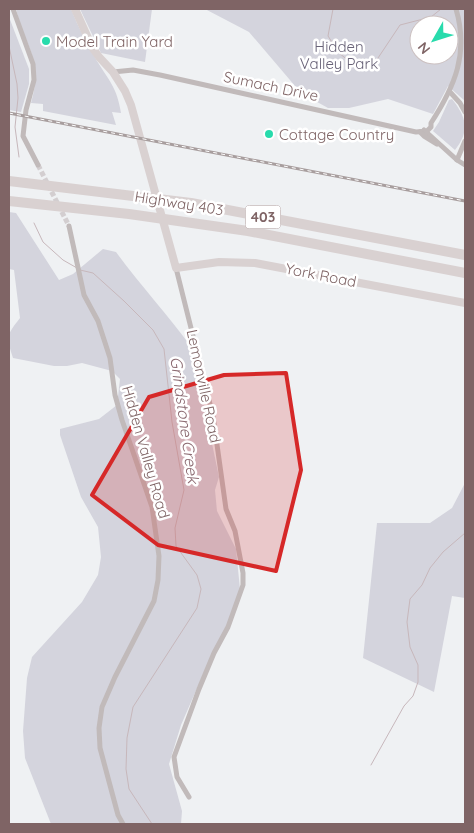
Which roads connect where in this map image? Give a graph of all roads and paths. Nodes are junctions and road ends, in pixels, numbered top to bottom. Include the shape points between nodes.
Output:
1 (13, 9) edge
2 (75, 9) edge
3 (456, 9) edge
4 (113, 72) junction
5 (450, 92) junction
6 (465, 112) edge
7 (422, 131) junction
8 (465, 141) edge
9 (457, 160) junction
10 (38, 165) tunnel mouth
11 (465, 165) edge
12 (9, 181) edge
13 (9, 201) edge
14 (69, 226) tunnel mouth
15 (465, 255) edge
16 (176, 268) junction
17 (465, 273) edge
18 (465, 303) edge
19 (188, 797) dead end
20 (123, 824) edge

1 - 10 street via 33,64 34,80 23,136
2 - 4 street, Lemonville Road via 98,57
3 - 5 street via 461,52
4 - 7 street, Sumach Drive via 133,70 160,75
4 - 16 street, Lemonville Road via 131,105
5 - 6 street
5 - 7 street via 431,127
7 - 9 street
8 - 9 street
9 - 11 street
12 - 15 highway, Highway 403 / 403 via 191,203
13 - 17 highway, Highway 403 / 403 via 239,230
14 - 20 street, Hidden Valley Road via 84,295 98,322 110,358 122,420 152,507 159,556 154,602 115,677 102,707 98,728 100,748
16 - 18 street, York Road via 219,262 255,263
16 - 19 street, Lemonville Road via 213,416 226,509 235,531 243,574 243,585 228,627 203,680 174,758

